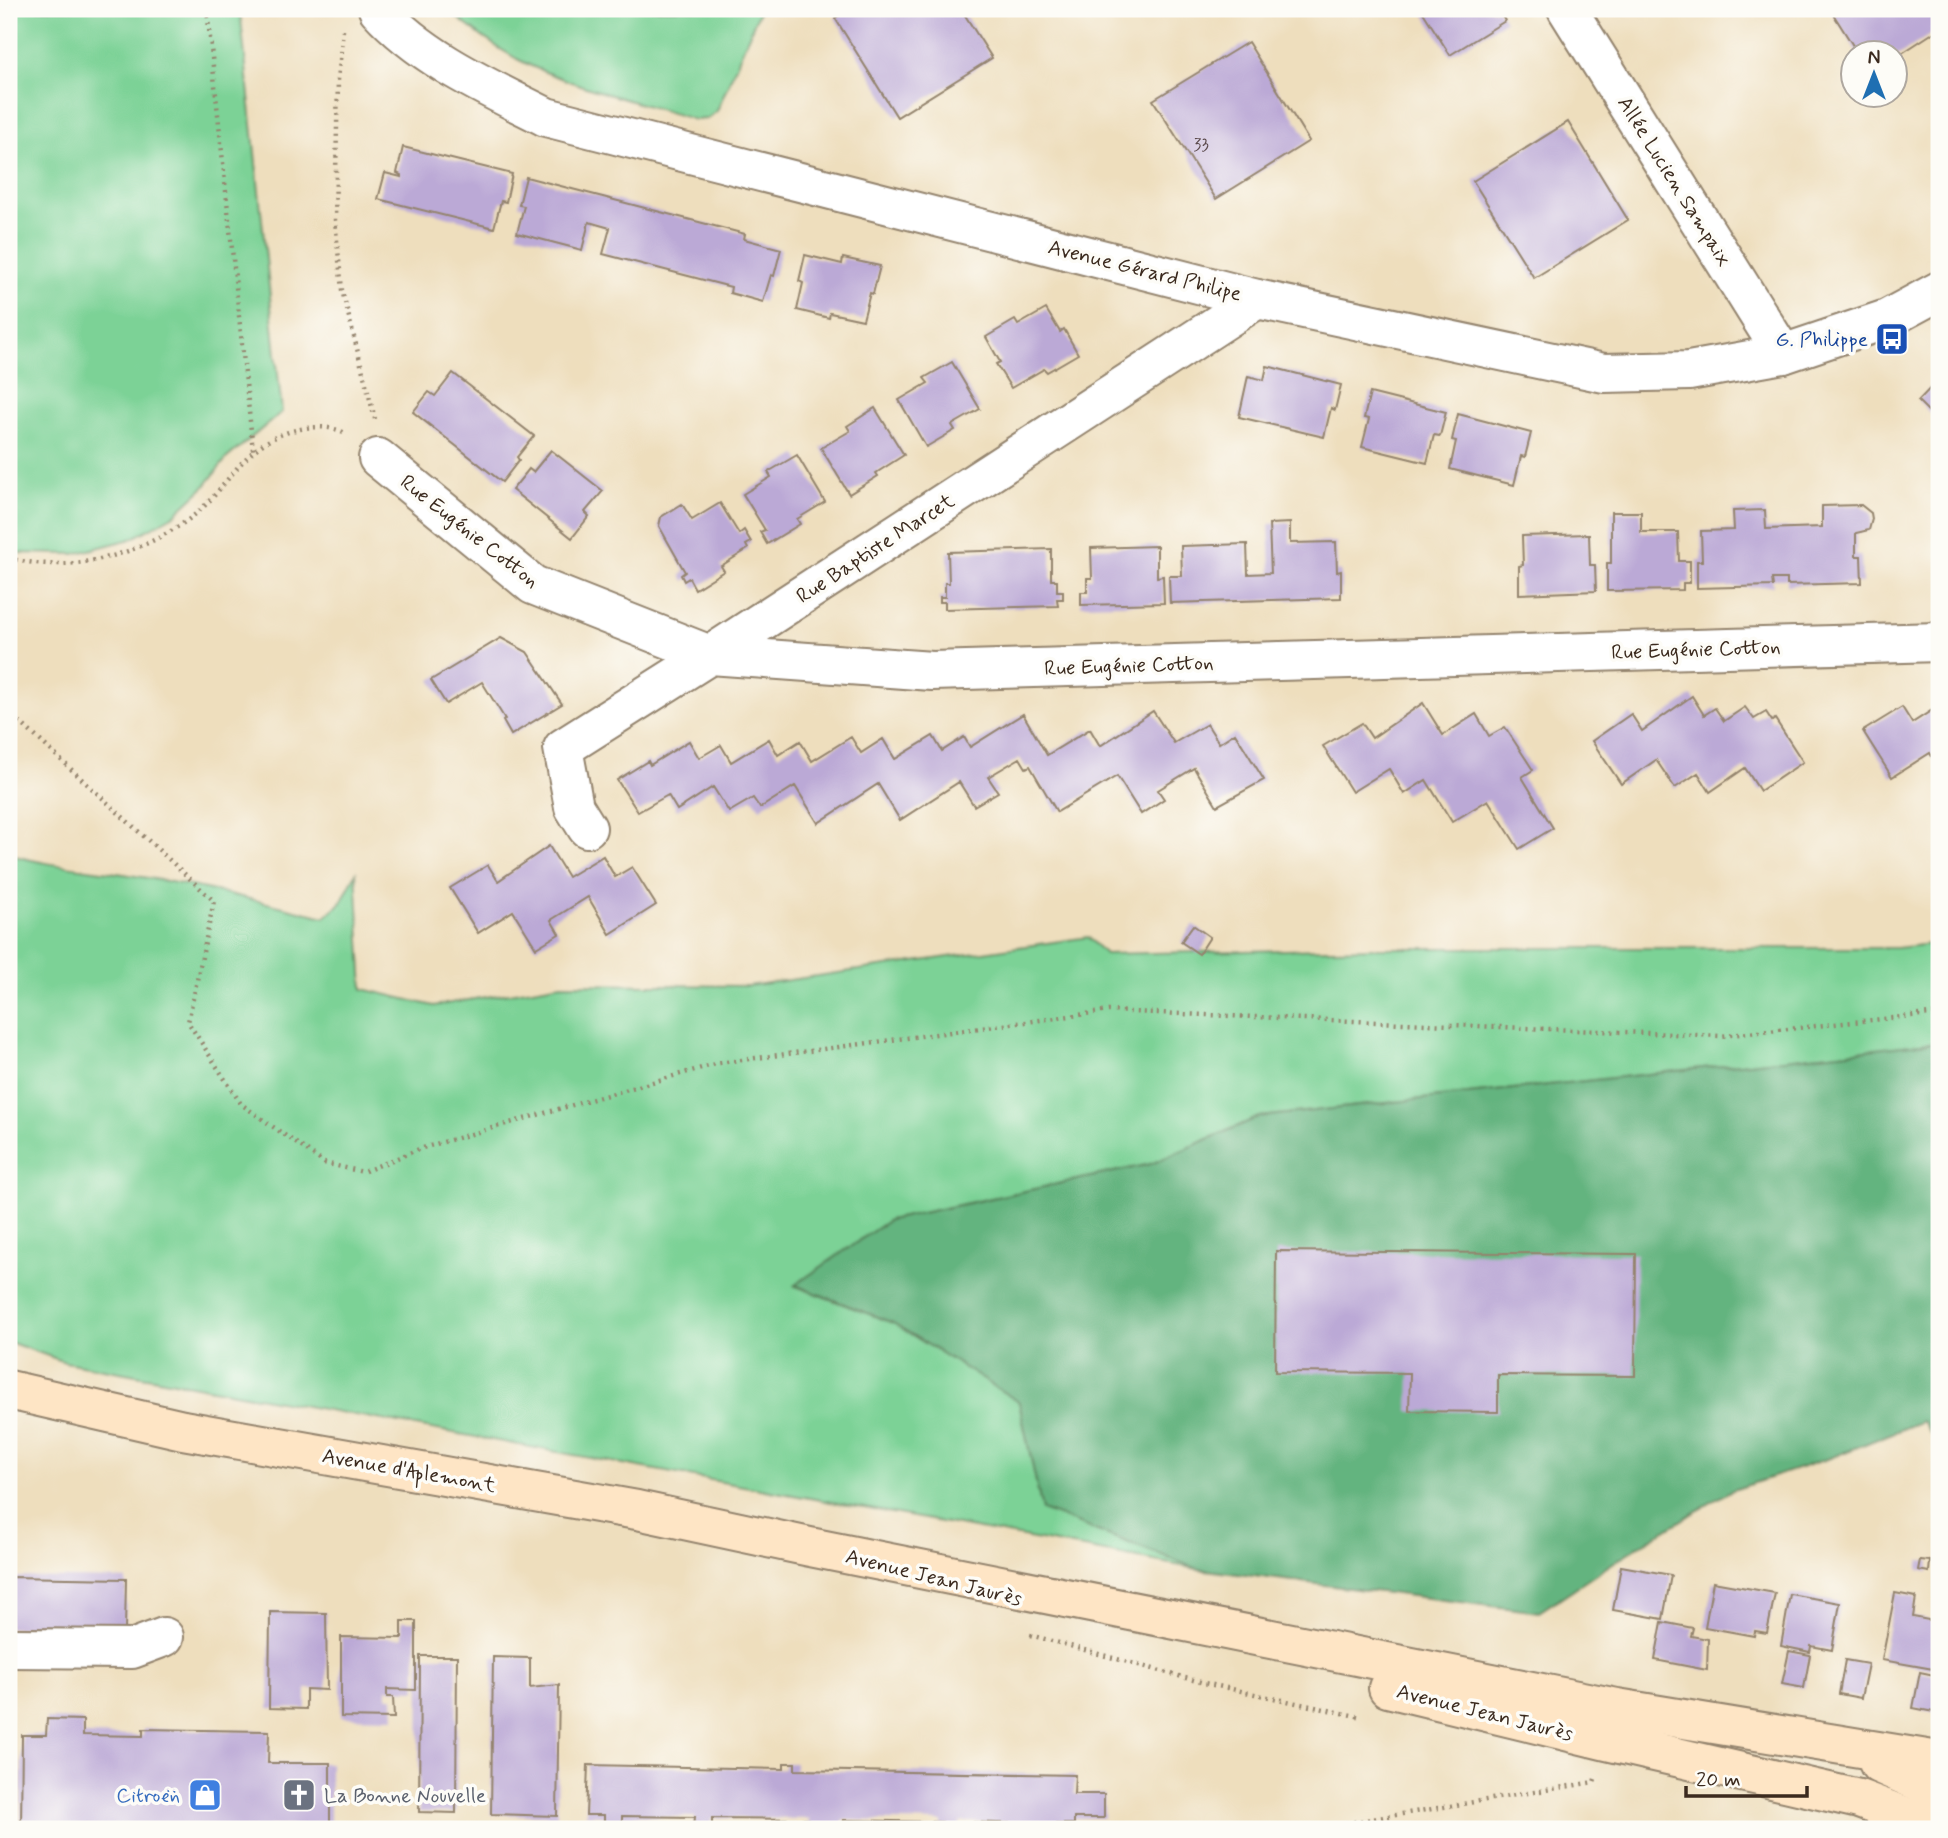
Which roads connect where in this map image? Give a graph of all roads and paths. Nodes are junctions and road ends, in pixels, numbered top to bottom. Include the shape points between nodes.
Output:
1 (207, 9) edge
2 (1567, 9) edge
3 (361, 15) edge
4 (1939, 290) edge
5 (1257, 299) junction
6 (1783, 354) junction
7 (253, 450) junction
8 (378, 458) junction
9 (9, 558) edge
10 (1939, 642) edge
11 (710, 655) junction
12 (9, 712) edge
13 (587, 828) dead end
14 (1939, 1013) edge
15 (9, 1390) edge
16 (810, 1547) joint
17 (1017, 1631) dead end
18 (164, 1637) dead end
19 (9, 1648) edge
20 (1362, 1717) dead end
21 (1612, 1725) junction
22 (1717, 1725) junction
23 (1939, 1761) edge
24 (1939, 1795) edge
25 (1312, 1829) edge
26 (1926, 1829) edge

1 - 7 path
2 - 6 street, Allée Lucien Sampaix
3 - 5 street, Avenue Gérard Philipe via 397,29 464,76 546,117
3 - 8 path via 338,80 335,220 342,290 378,431
4 - 6 street, Avenue Gérard Philipe via 1887,319
5 - 6 street, Avenue Gérard Philipe via 1604,373 1689,371
5 - 11 street, Rue Baptiste Marcet
7 - 8 path via 290,430 320,426 344,432
7 - 9 path via 184,524 150,542 110,558 64,565
8 - 11 street, Rue Eugénie Cotton via 533,585
10 - 11 street, Rue Eugénie Cotton via 932,671
11 - 13 street, Rue Baptiste Marcet via 563,748 574,807
12 - 14 path via 214,901 188,1022 241,1104 324,1163 363,1172 419,1149 719,1063 1108,1011 1721,1036
15 - 16 street, Avenue d'Aplemont via 183,1430 638,1510
16 - 21 street, Avenue Jean Jaurès
17 - 20 path via 1204,1683
18 - 19 street via 132,1649
21 - 22 street
21 - 25 path via 1594,1782
21 - 26 street, Avenue Jean Jaurès via 1859,1799 1916,1820
22 - 23 street
22 - 24 street via 1881,1765

